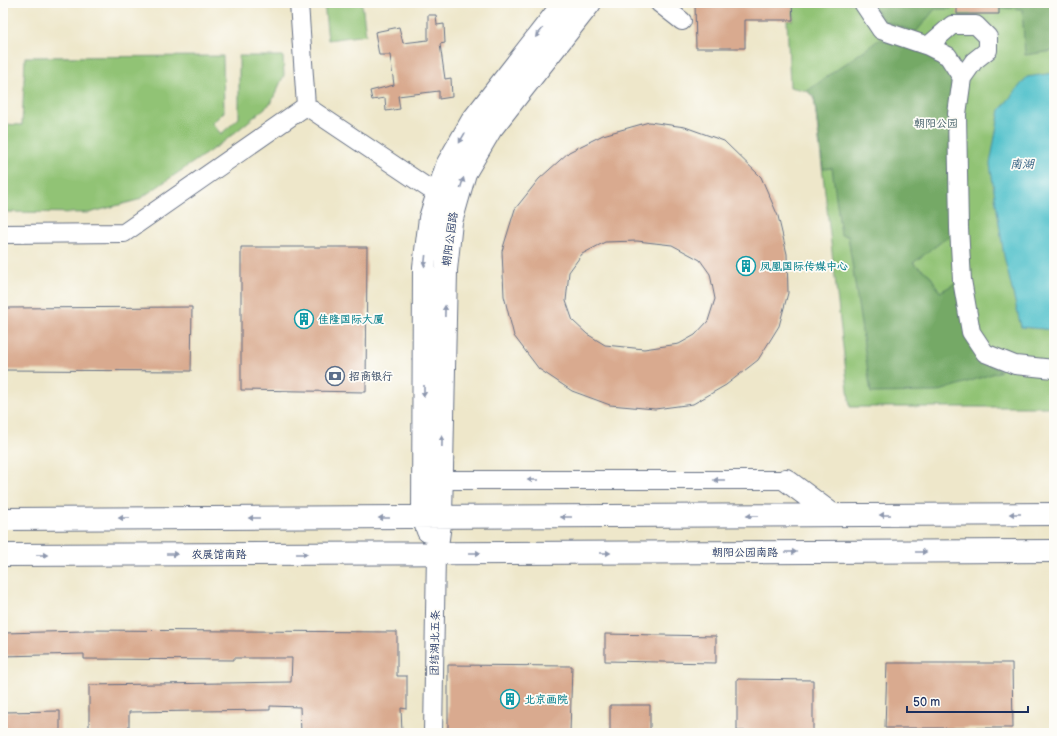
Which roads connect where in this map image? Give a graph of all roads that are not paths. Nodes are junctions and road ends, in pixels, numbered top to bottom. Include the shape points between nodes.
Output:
1 (299, 3) edge
2 (564, 3) edge
3 (590, 3) edge
4 (659, 3) edge
5 (863, 3) edge
6 (682, 21) dead end
7 (928, 46) junction
8 (962, 78) junction
9 (306, 106) junction
10 (438, 194) junction
11 (3, 234) edge
12 (1054, 369) edge
13 (441, 480) junction
14 (786, 480) joint
15 (1054, 514) edge
16 (833, 515) junction
17 (432, 517) junction
18 (3, 519) edge
19 (1054, 551) edge
20 (436, 553) junction
21 (3, 555) edge
22 (434, 733) edge

1 - 9 street
2 -> 10 main road, 朝阳公园路 via 472,122 447,165
13 -> 3 main road, 朝阳公园路 via 446,270 450,222 465,173 491,129
4 - 6 street
5 - 7 street via 881,30
7 - 8 street via 948,56
7 - 8 street via 952,25 976,25 988,37 988,50 974,61
8 - 12 street via 957,114 959,228 962,280 971,332 985,353 1015,365
9 - 10 street
9 - 11 street via 124,233
10 -> 17 main road, 朝阳公园路 via 430,218 424,267
14 -> 13 street
13 - 17 main road, 朝阳公园路
14 - 16 main road
15 -> 16 main road
16 -> 17 main road
17 -> 18 main road
17 - 20 main road
20 -> 19 main road, 朝阳公园南路
21 -> 20 main road, 农展馆南路
20 - 22 street, 团结湖北五条

